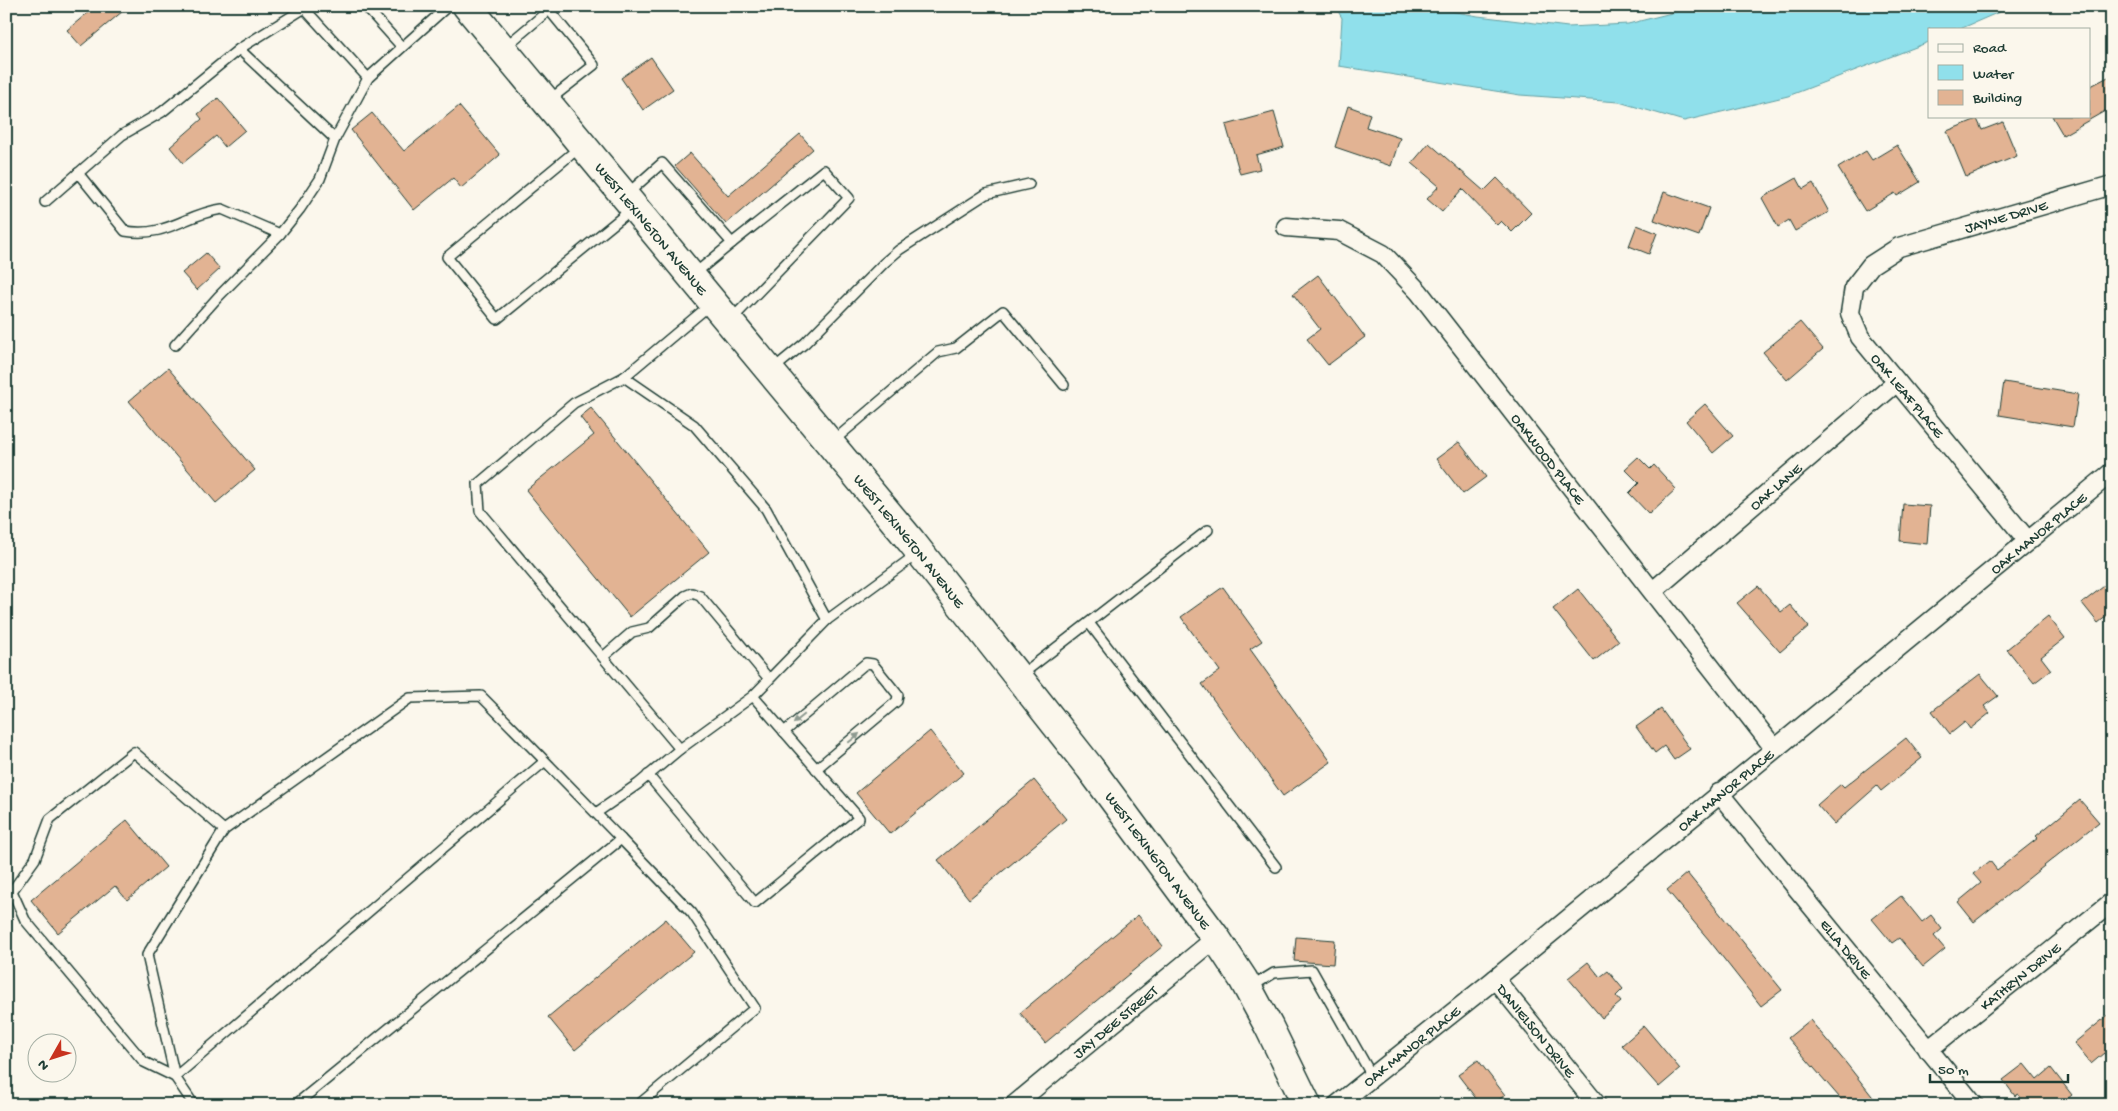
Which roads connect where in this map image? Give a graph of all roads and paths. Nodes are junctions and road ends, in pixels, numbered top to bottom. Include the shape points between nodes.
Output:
1 (365, 6) edge
2 (448, 6) edge
3 (468, 6) edge
4 (305, 7) edge
5 (550, 8) edge
6 (401, 46) junction
7 (239, 49) junction
8 (502, 49) junction
9 (368, 78) junction
10 (546, 102) junction
11 (335, 139) junction
12 (582, 145) junction
13 (78, 173) junction
14 (1029, 184) dead end
15 (2112, 185) edge
16 (45, 202) dead end
17 (629, 202) junction
18 (1286, 227) dead end
19 (280, 234) junction
20 (732, 243) junction
21 (1899, 247) joint
22 (691, 277) junction
23 (721, 312) junction
24 (174, 345) dead end
25 (770, 372) junction
26 (624, 377) junction
27 (1898, 382) junction
28 (1064, 385) dead end
29 (830, 444) junction
30 (2112, 472) edge
31 (1208, 530) dead end
32 (2028, 541) junction
33 (920, 552) junction
34 (1653, 590) junction
35 (827, 620) junction
36 (1089, 623) junction
37 (603, 657) junction
38 (1019, 676) junction
39 (769, 679) junction
40 (753, 696) junction
41 (784, 732) junction
42 (1774, 748) junction
43 (680, 749) junction
44 (545, 761) junction
45 (816, 769) junction
46 (648, 775) junction
47 (1719, 793) junction
48 (596, 813) junction
49 (224, 830) junction
50 (621, 839) junction
51 (1276, 867) dead end
52 (2112, 902) edge
53 (1216, 938) junction
54 (1495, 979) junction
55 (1248, 989) junction
56 (1928, 1050) junction
57 (1372, 1076) junction
58 (175, 1077) junction
59 (194, 1105) edge
60 (295, 1105) edge
61 (638, 1105) edge
62 (1014, 1105) edge
63 (1307, 1105) edge
64 (1336, 1105) edge
65 (1596, 1105) edge
66 (1974, 1105) edge

1 - 6 lane
2 - 6 lane
3 - 8 main road, WEST LEXINGTON AVENUE
4 - 7 lane
4 - 9 lane
5 - 8 lane
5 - 10 lane via 594,64
6 - 9 lane
7 - 11 lane
7 - 13 lane via 162,112 122,135
8 - 10 main road, WEST LEXINGTON AVENUE
9 - 11 lane
10 - 12 main road, WEST LEXINGTON AVENUE
11 - 19 lane via 320,179
12 - 17 main road, WEST LEXINGTON AVENUE
12 - 17 lane via 447,257 496,320
13 - 16 lane
13 - 19 lane via 125,231 138,234 163,230 222,209
14 - 25 lane via 986,194 900,250 805,343
15 - 21 street, JAYNE DRIVE
17 - 20 lane via 662,163
17 - 22 main road, WEST LEXINGTON AVENUE
18 - 34 street, OAKWOOD PLACE via 1339,231 1383,254 1419,292
19 - 24 lane
20 - 22 lane
20 - 23 lane via 824,170 849,198
21 - 27 street, OAK LEAF PLACE via 1871,265 1854,287 1850,313 1860,337
22 - 23 main road, WEST LEXINGTON AVENUE
23 - 25 main road, WEST LEXINGTON AVENUE
23 - 26 lane
25 - 29 main road, WEST LEXINGTON AVENUE
26 - 35 lane via 694,425 766,509
26 - 37 lane via 574,403 478,484 480,512
27 - 32 street, OAK LEAF PLACE
27 - 34 street, OAK LANE
28 - 29 lane via 1003,311 956,348 938,352
29 - 33 main road, WEST LEXINGTON AVENUE
30 - 32 street, OAK MANOR PLACE
31 - 36 lane
32 - 42 street, OAK MANOR PLACE
33 - 35 lane
33 - 38 main road, WEST LEXINGTON AVENUE
34 - 42 street, OAKWOOD PLACE
35 - 39 lane
36 - 38 lane
36 - 51 lane
37 - 39 lane via 632,632 649,628 692,593 700,596
37 - 43 lane
38 - 53 main road, WEST LEXINGTON AVENUE
39 - 40 lane
40 - 41 lane
40 - 43 lane
41 - 45 lane
45 -> 41 lane via 897,701 898,695 873,664 866,663
42 - 47 street, OAK MANOR PLACE
43 - 46 lane
44 - 48 lane
44 - 49 lane via 481,696 410,698
44 - 58 lane
45 - 46 lane via 859,818 755,902
46 - 48 lane
47 - 54 street, OAK MANOR PLACE
47 - 56 street, ELLA DRIVE
48 - 50 lane
49 - 58 lane via 147,955
49 - 58 lane via 134,752 50,820 35,859 12,891 25,920 144,1062
50 - 60 lane
50 - 61 lane via 692,913 755,1008
52 - 56 street, KATHRYN DRIVE
53 - 55 main road, WEST LEXINGTON AVENUE
53 - 62 street, JAY DEE STREET
54 - 57 street, OAK MANOR PLACE
54 - 65 street, DANIELSON DRIVE
55 - 57 lane via 1274,973 1312,970
55 - 63 main road, WEST LEXINGTON AVENUE
56 - 66 street, ELLA DRIVE
57 - 64 street, OAK MANOR PLACE
58 - 59 lane

